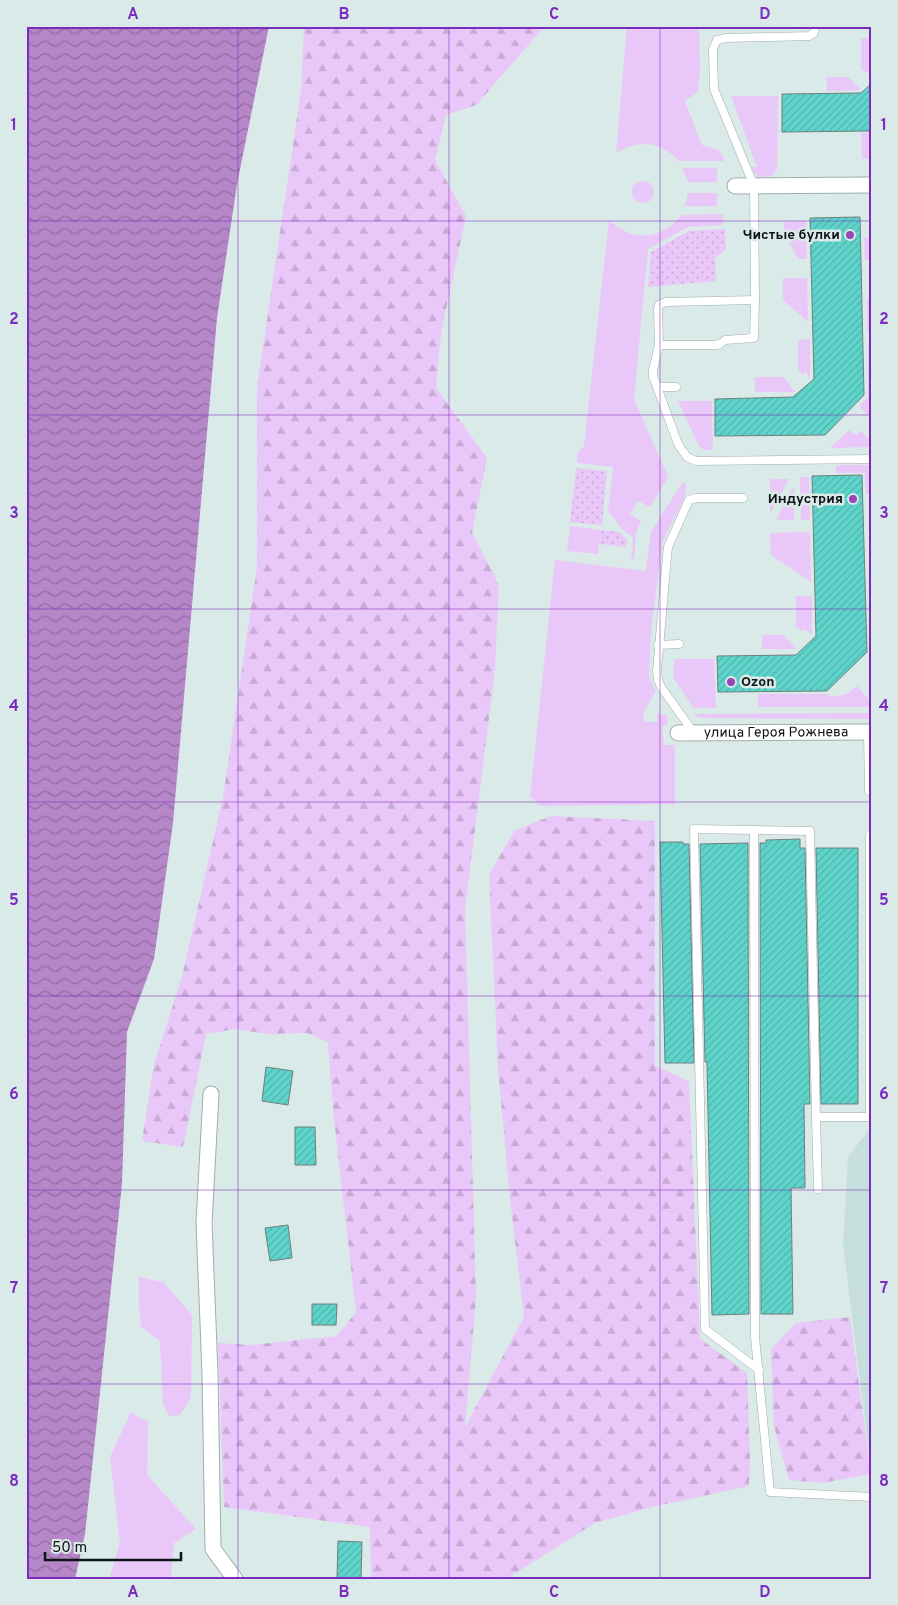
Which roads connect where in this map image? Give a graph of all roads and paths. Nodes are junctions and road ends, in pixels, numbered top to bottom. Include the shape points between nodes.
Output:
1 (816, 26) edge
2 (872, 185) edge
3 (735, 186) dead end
4 (754, 186) junction
5 (756, 300) junction
6 (659, 345) junction
7 (657, 387) junction
8 (676, 387) dead end
9 (872, 459) edge
10 (743, 498) dead end
11 (679, 644) dead end
12 (658, 645) junction
13 (870, 732) edge
14 (678, 733) dead end
15 (694, 733) junction
16 (870, 791) dead end
17 (754, 830) junction
18 (870, 835) dead end
19 (211, 1094) dead end
20 (816, 1117) junction
21 (818, 1189) dead end
22 (759, 1370) junction
23 (872, 1497) edge
24 (235, 1579) edge

1 - 4 lane via 809,36 716,40 713,50 714,89
2 - 4 street
3 - 4 street
4 - 5 lane
5 - 6 lane via 754,338 725,340 716,345
5 - 6 lane via 663,303 658,309
6 - 7 lane via 653,370
7 - 8 lane
7 - 9 lane via 678,444 686,457 696,461
10 - 12 lane via 689,500 668,546
11 - 12 lane
12 - 15 lane via 658,680
13 - 15 street, улица Героя Рожнева
13 - 16 lane
14 - 15 street, улица Героя Рожнева
17 - 20 lane via 810,831
17 - 22 lane via 755,1336
17 - 22 lane via 694,828 705,1329
18 - 20 lane via 870,1116
19 - 24 street via 204,1224 212,1549
20 - 21 lane
22 - 23 lane via 770,1492

